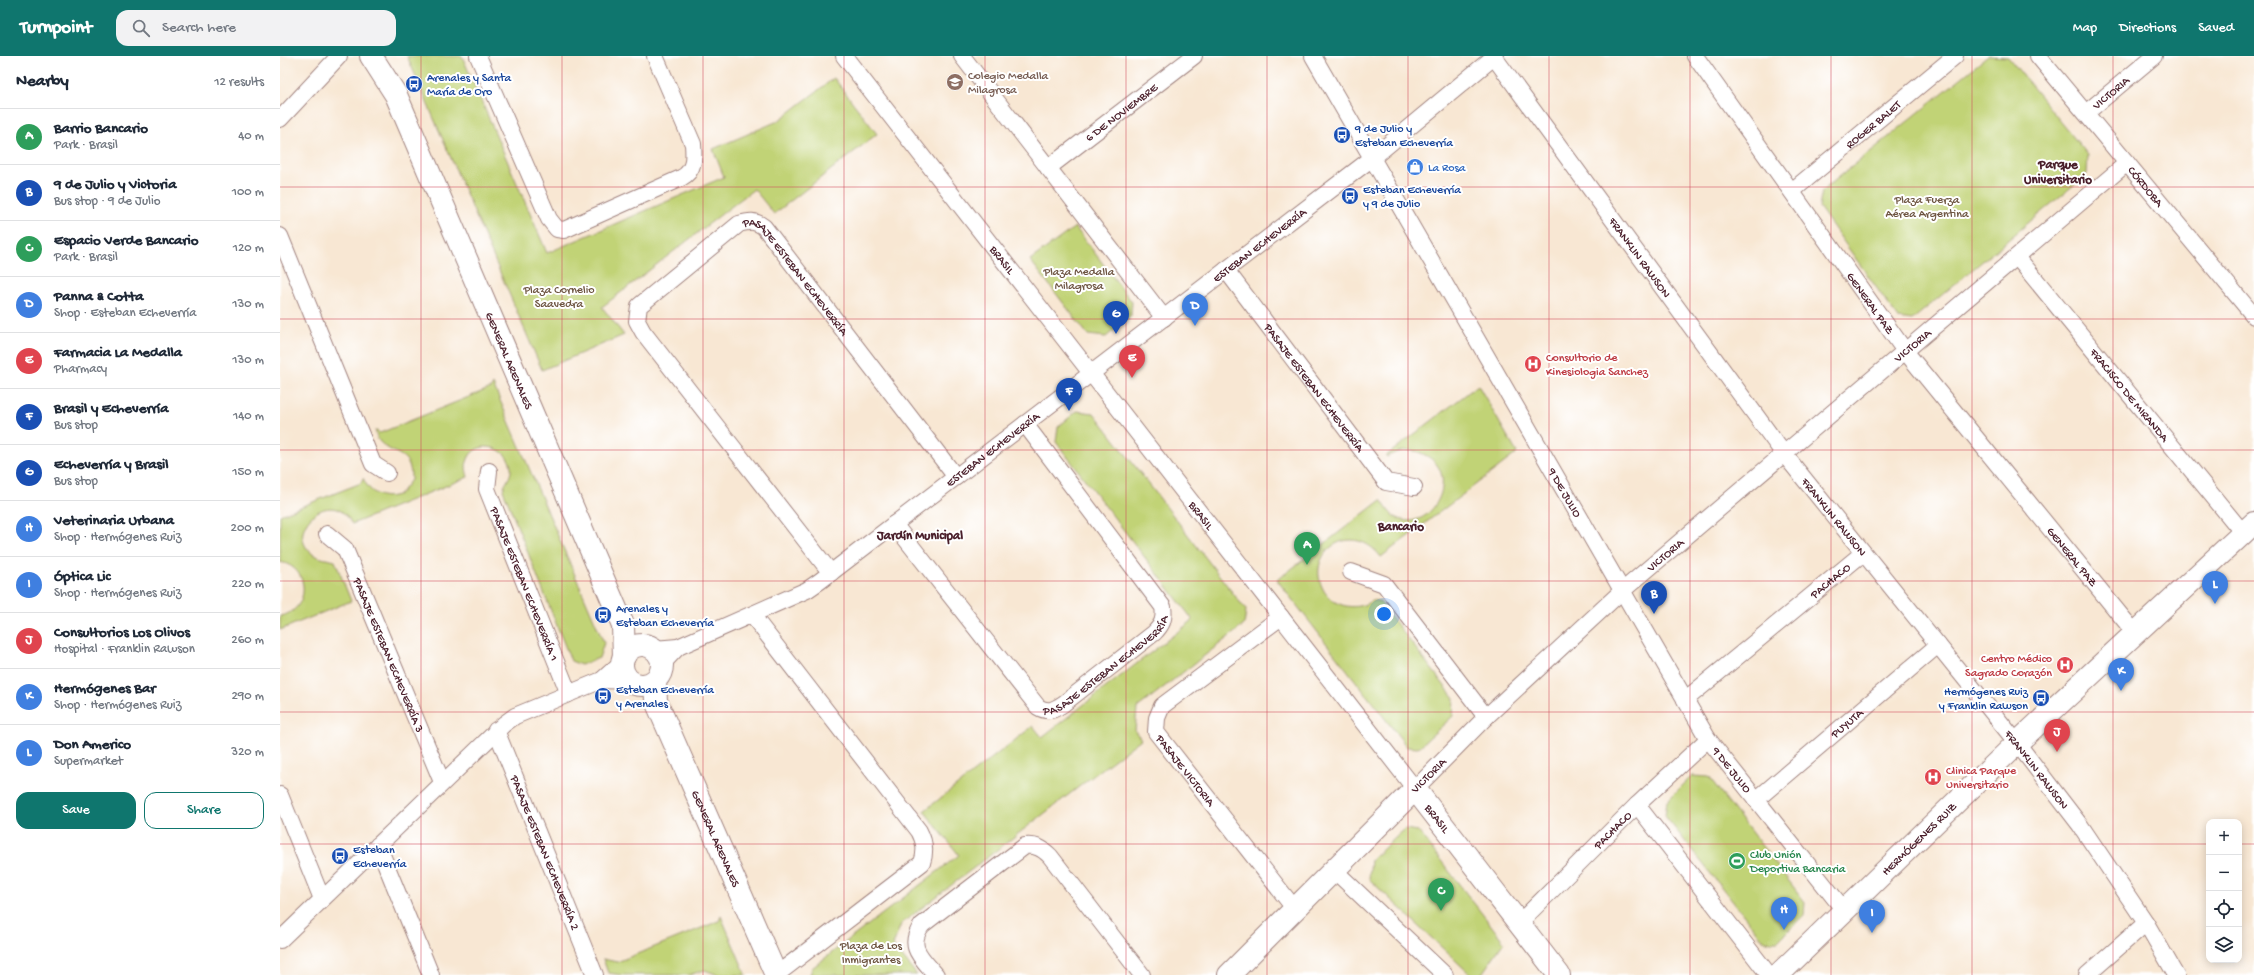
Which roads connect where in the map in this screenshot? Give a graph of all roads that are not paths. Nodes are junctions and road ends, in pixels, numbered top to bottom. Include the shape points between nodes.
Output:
1 (371, 56) edge
2 (387, 56) edge
3 (478, 56) edge
4 (655, 56) edge
5 (844, 56) edge
6 (962, 56) edge
7 (1194, 56) edge
8 (1313, 56) edge
9 (1695, 56) edge
10 (1955, 56) edge
11 (2038, 56) edge
12 (2154, 56) edge
13 (339, 57) edge
14 (1495, 57) edge
15 (396, 95) junction
16 (2086, 113) junction
17 (280, 118) edge
18 (1371, 159) junction
19 (2127, 163) junction
20 (1048, 168) junction
21 (1792, 191) junction
22 (280, 236) edge
23 (2017, 257) junction
24 (1226, 270) junction
25 (2254, 316) edge
26 (1164, 318) junction
27 (1905, 351) junction
28 (1091, 373) junction
29 (1025, 424) junction
30 (1784, 454) junction
31 (489, 471) dead end
32 (387, 473) dead end
33 (956, 477) junction
34 (1414, 487) dead end
35 (894, 524) junction
36 (2248, 528) edge
37 (327, 534) dead end
38 (1863, 553) junction
39 (1351, 572) dead end
40 (831, 573) junction
41 (1622, 591) junction
42 (752, 615) junction
43 (1280, 616) junction
44 (2135, 633) junction
45 (1938, 645) junction
46 (643, 669) junction
47 (569, 694) junction
48 (1685, 700) junction
49 (1486, 717) junction
50 (496, 730) junction
51 (1708, 739) junction
52 (2017, 743) junction
53 (442, 782) junction
54 (1415, 789) junction
55 (280, 795) edge
56 (1756, 800) junction
57 (1637, 805) junction
58 (378, 845) junction
59 (1334, 870) junction
60 (322, 898) junction
61 (1294, 908) junction
62 (1844, 910) junction
63 (2146, 922) junction
64 (1519, 923) junction
65 (280, 940) edge
66 (431, 975) edge
67 (595, 975) edge
68 (776, 975) edge
69 (936, 975) edge
70 (1142, 975) edge
71 (1230, 975) edge
72 (1445, 975) edge
73 (1559, 975) edge
74 (1769, 975) edge
75 (1778, 975) edge
76 (2087, 975) edge
77 (2176, 975) edge

1 - 15 street, GENERAL ARENALES
2 - 15 street, GENERAL ARENALES
3 - 4 street via 549,219 557,229 564,230 682,178 692,167 693,144
5 - 28 street, BRASIL
6 - 20 street
7 - 20 street, 6 DE NOVIEMBRE
8 - 18 street, 9 DE JULIO
9 - 21 street, GENERAL PAZ
10 - 21 street, ROGER BALET
11 - 16 street, CÓRDOBA
12 - 16 street, VICTORIA
13 - 17 street
14 - 18 street, ESTEBAN ECHEVERRÍA
14 - 30 street, FRANKLIN RAWSON
15 - 46 street, GENERAL ARENALES
16 - 19 street, CÓRDOBA
18 - 24 street, ESTEBAN ECHEVERRÍA
18 - 41 street, 9 DE JULIO
19 - 23 street, VICTORIA
19 - 25 street, CÓRDOBA
20 - 26 street
21 - 27 street, GENERAL PAZ
22 - 32 street via 373,464
23 - 27 street, VICTORIA
23 - 36 street, FRACISCO DE MIRANDA
24 - 26 street, ESTEBAN ECHEVERRÍA
24 - 34 street, PASAJE ESTEBAN ECHEVERRÍA via 1386,482
26 - 28 street, ESTEBAN ECHEVERRÍA
27 - 30 street, VICTORIA
27 - 44 street, GENERAL PAZ
28 - 29 street, ESTEBAN ECHEVERRÍA
28 - 43 street, BRASIL
29 - 33 street, ESTEBAN ECHEVERRÍA
29 - 35 street, PASAJE ESTEBAN ECHEVERRÍA via 1164,607 1162,625 1154,633 1063,704 1053,710 1044,711 1038,707
30 - 38 street, FRANKLIN RAWSON
30 - 41 street, VICTORIA
31 - 47 street, PASAJE ESTEBAN ECHEVERRÍA 1 via 487,490
33 - 35 street, ESTEBAN ECHEVERRÍA
33 - 40 street, PASAJE ESTEBAN ECHEVERRÍA via 764,227 749,220 739,224 639,306 637,322
35 - 40 street, ESTEBAN ECHEVERRÍA
36 - 44 street, HERMÓGENES RUIZ
37 - 53 street, PASAJE ESTEBAN ECHEVERRÍA 3 via 345,549
38 - 45 street, FRANKLIN RAWSON
38 - 48 street, PACHACO
39 - 49 street via 1384,584
40 - 42 street, ESTEBAN ECHEVERRÍA via 807,590
41 - 48 street, 9 DE JULIO
41 - 49 street, VICTORIA
42 - 46 street, ESTEBAN ECHEVERRÍA via 678,647
42 - 68 street via 925,842 922,863
43 - 54 street, BRASIL
43 - 61 street, PASAJE VICTORIA via 1162,706 1155,726 1156,732
44 - 52 street, HERMÓGENES RUIZ
45 - 52 street, FRANKLIN RAWSON
45 - 56 street, PUYUTA
46 - 47 street, ESTEBAN ECHEVERRÍA via 602,680
46 - 68 street, GENERAL ARENALES
47 - 50 street, ESTEBAN ECHEVERRÍA via 515,716
48 - 51 street, 9 DE JULIO
49 - 54 street, VICTORIA
50 - 53 street, ESTEBAN ECHEVERRÍA
50 - 67 street, PASAJE ESTEBAN ECHEVERRÍA 2
51 - 56 street, 9 DE JULIO
51 - 57 street, PACHACO
52 - 62 street, HERMÓGENES RUIZ
52 - 63 street, FRANKLIN RAWSON via 2080,825
53 - 58 street, ESTEBAN ECHEVERRÍA
54 - 59 street, VICTORIA
54 - 64 street, BRASIL
55 - 60 street
56 - 62 street, 9 DE JULIO
57 - 64 street, PACHACO
57 - 74 street
58 - 60 street, ESTEBAN ECHEVERRÍA
58 - 66 street
59 - 61 street, VICTORIA
59 - 72 street
60 - 65 street, ESTEBAN ECHEVERRÍA
61 - 71 street, VICTORIA
62 - 75 street, HERMÓGENES RUIZ
63 - 76 street
63 - 77 street, FRANKLIN RAWSON
64 - 73 street, BRASIL
69 - 70 street via 915,948 914,940 919,929 1025,846 1033,845 1050,856

